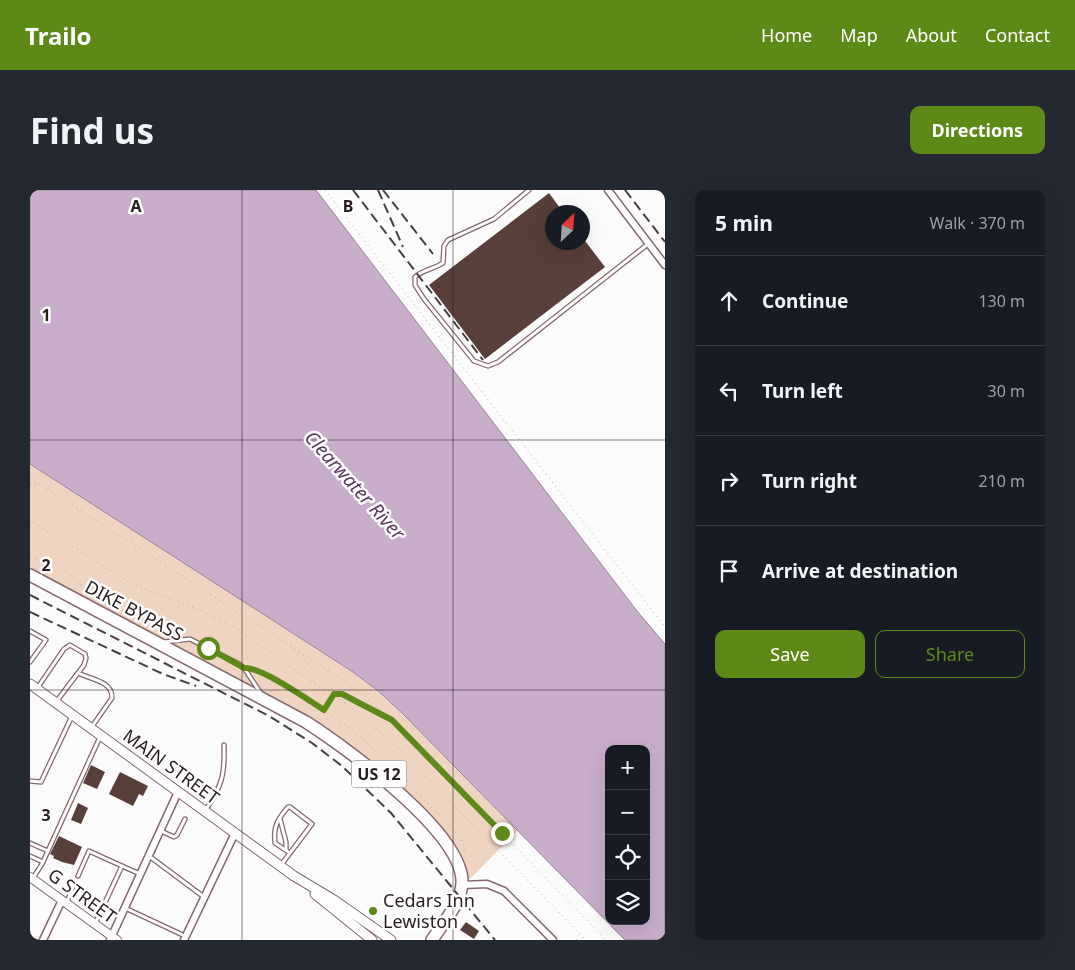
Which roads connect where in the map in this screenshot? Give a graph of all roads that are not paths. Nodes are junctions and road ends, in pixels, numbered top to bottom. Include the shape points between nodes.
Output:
1 (529, 190) edge
2 (608, 190) edge
3 (648, 244) junction
4 (665, 265) edge
5 (30, 576) edge
6 (30, 631) edge
7 (155, 642) junction
8 (30, 662) edge
9 (78, 673) junction
10 (33, 686) edge
11 (55, 702) junction
12 (272, 702) junction
13 (73, 715) junction
14 (90, 728) junction
15 (101, 736) junction
16 (224, 745) dead end
17 (30, 781) edge
18 (178, 792) junction
19 (205, 812) junction
20 (185, 819) dead end
21 (280, 819) junction
22 (160, 831) junction
23 (235, 833) junction
24 (30, 843) edge
25 (286, 849) junction
26 (48, 851) junction
27 (290, 853) junction
28 (30, 856) edge
29 (149, 856) junction
30 (43, 862) junction
31 (122, 866) junction
32 (281, 866) junction
33 (140, 874) junction
34 (78, 876) dead end
35 (294, 876) junction
36 (31, 878) edge
37 (462, 885) junction
38 (73, 887) dead end
39 (205, 897) junction
40 (64, 901) junction
41 (456, 903) junction
42 (125, 907) junction
43 (95, 924) junction
44 (185, 938) edge
45 (113, 939) edge
46 (43, 940) edge
47 (372, 940) edge
48 (391, 940) edge
49 (432, 940) edge
50 (440, 940) edge
51 (554, 940) edge

1 - 3 lane via 494,219 448,240 444,246 443,263 433,269 424,269 415,277 415,285 424,299 474,361 488,366 498,362
2 - 3 street
3 - 4 street
5 - 7 highway, DIKE BYPASS / US 12
6 - 8 lane via 46,640
7 - 12 highway, DIKE BYPASS / US 12
7 - 12 lane via 190,639 239,664 258,690
9 - 10 lane via 84,665 85,654 70,645
9 - 11 lane
9 - 14 lane via 110,687 112,693 112,698
10 - 11 main road, MAIN STREET
11 - 13 main road, MAIN STREET
12 - 37 highway, DIKE BYPASS / US 12 via 346,748 403,796 450,848 460,867
13 - 14 main road, MAIN STREET
13 - 17 lane via 42,782
14 - 15 main road, MAIN STREET
15 - 18 main road, MAIN STREET
15 - 26 lane
16 - 19 lane via 224,776
18 - 19 main road, MAIN STREET
18 - 22 street
19 - 23 main road, MAIN STREET
20 - 22 lane via 174,837
21 - 25 lane
21 - 25 lane via 274,826 275,843
21 - 27 lane via 290,807 312,824
22 - 29 street
23 - 32 main road, MAIN STREET
23 - 39 street
24 - 26 lane
25 - 27 lane
26 - 30 lane
27 - 32 lane
28 - 30 lane
29 - 33 street
29 - 39 lane
30 - 36 lane
31 - 33 lane
31 - 34 lane via 89,851
31 - 43 lane
32 - 35 main road, MAIN STREET
33 - 42 street
35 - 47 main road, MAIN STREET
35 - 48 main road, MAIN STREET
36 - 40 street, G STREET
37 - 41 highway
37 - 51 street via 488,884 504,891
38 - 40 lane
39 - 44 street
40 - 43 street, G STREET
40 - 46 street
41 - 49 highway
41 - 50 highway
42 - 44 lane
42 - 45 street
43 - 45 street, G STREET

